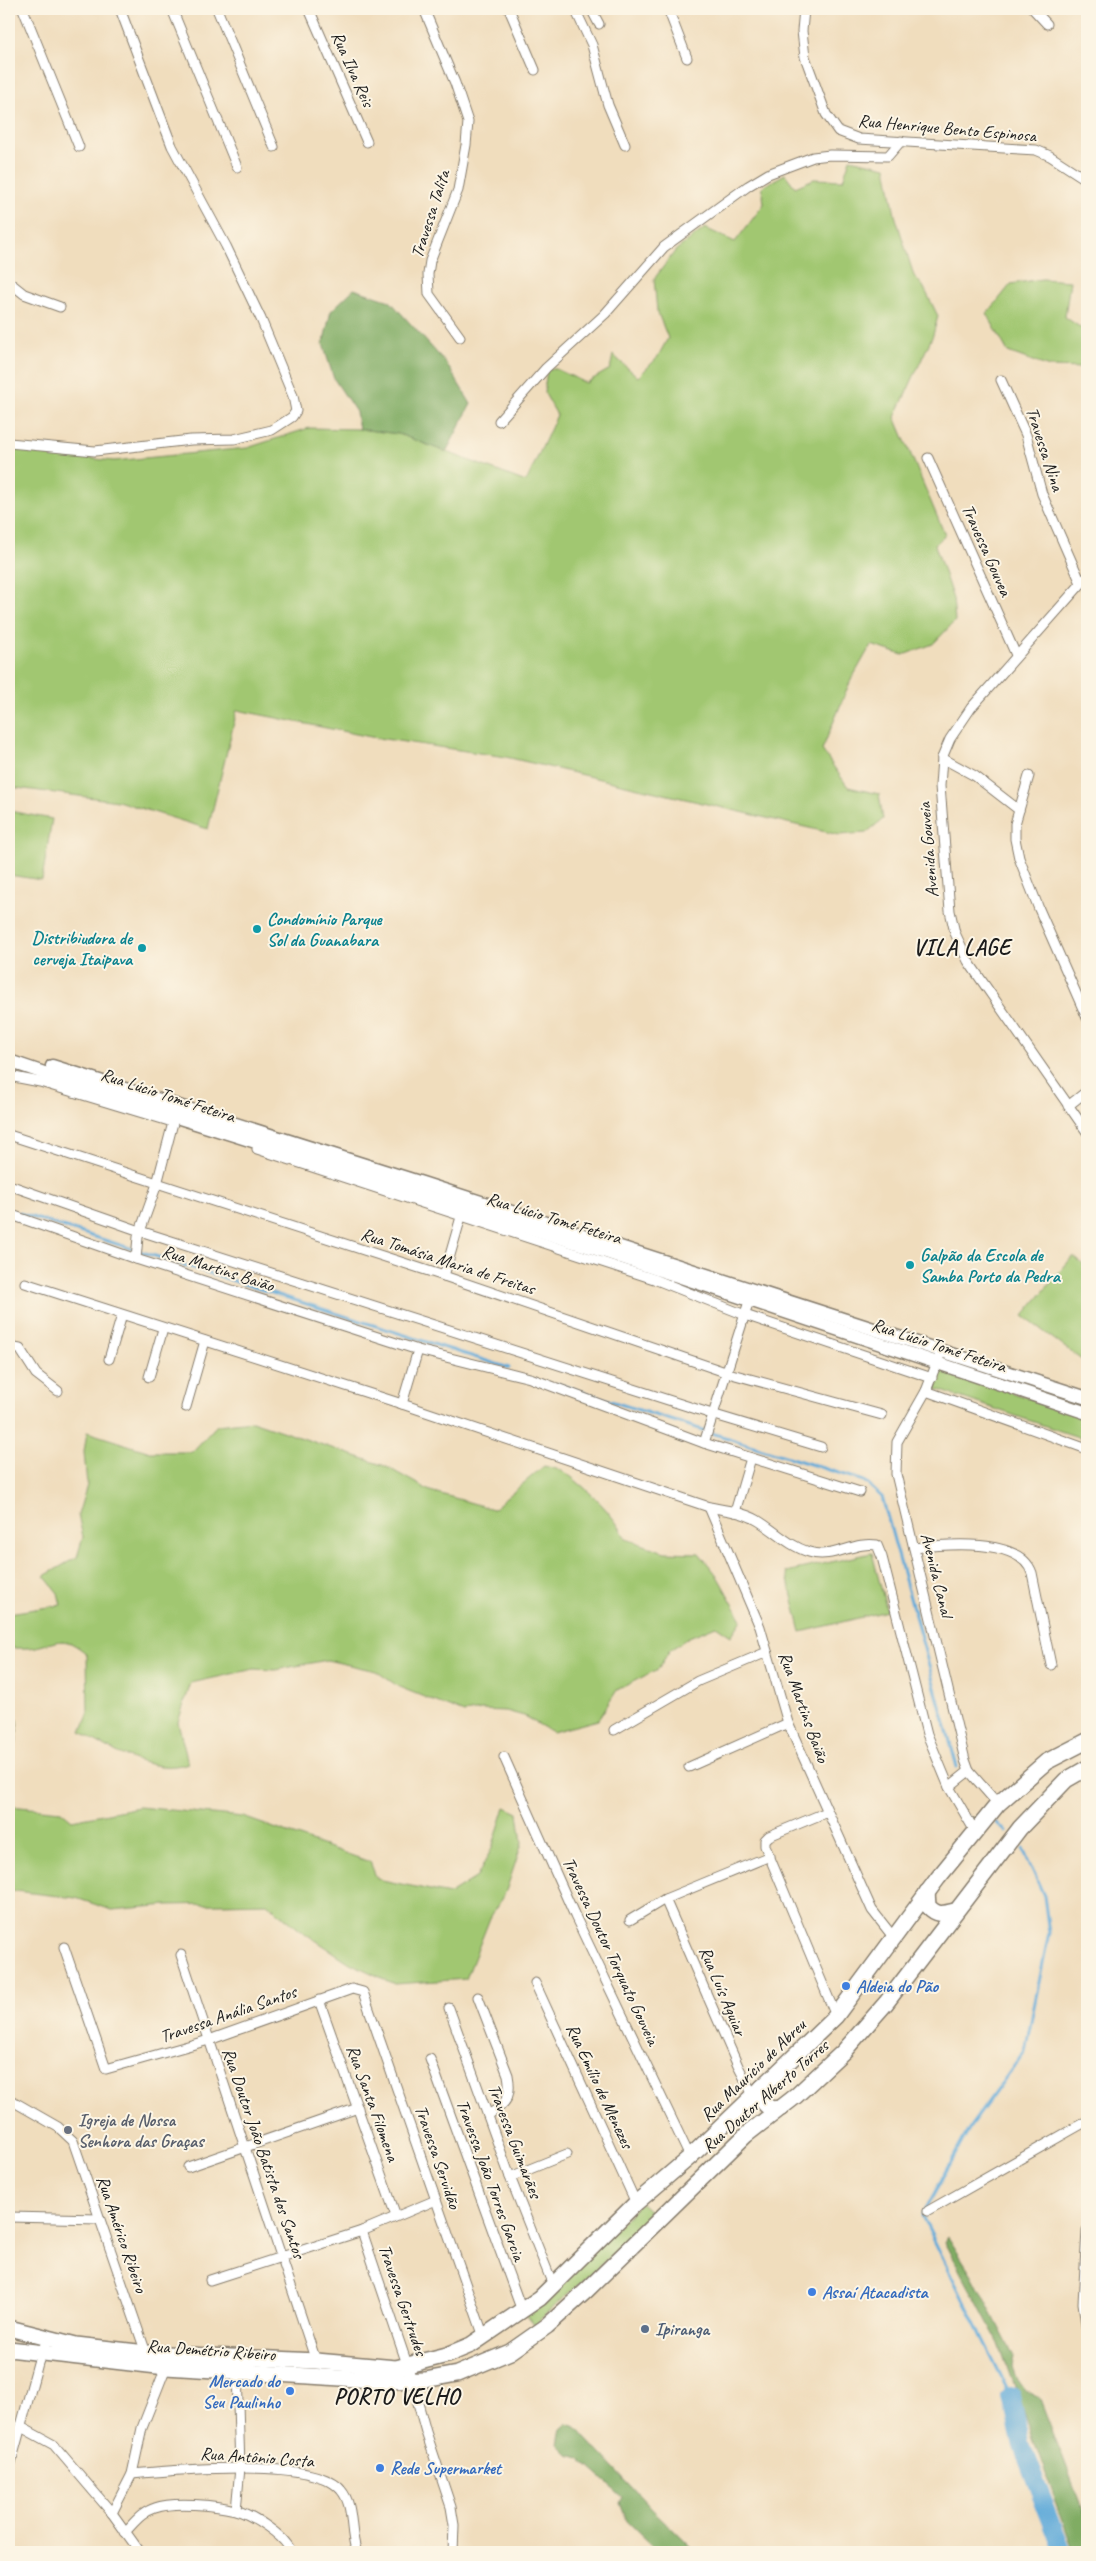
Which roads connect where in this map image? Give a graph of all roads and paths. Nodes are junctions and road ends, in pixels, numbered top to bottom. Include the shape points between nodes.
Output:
1 (23, 9) edge
2 (120, 9) edge
3 (172, 9) edge
4 (217, 9) edge
5 (309, 9) edge
6 (424, 9) edge
7 (508, 9) edge
8 (575, 9) edge
9 (592, 9) edge
10 (668, 9) edge
11 (804, 9) edge
12 (1033, 9) edge
13 (599, 24) dead end
14 (1046, 24) dead end
15 (687, 58) dead end
16 (535, 70) dead end
17 (901, 141) junction
18 (367, 142) dead end
19 (625, 145) dead end
20 (79, 146) dead end
21 (274, 147) dead end
22 (237, 167) dead end
23 (1087, 180) edge
24 (9, 282) edge
25 (60, 307) dead end
26 (460, 337) dead end
27 (1001, 380) dead end
28 (499, 421) dead end
29 (9, 443) edge
30 (928, 458) dead end
31 (1084, 580) edge
32 (1016, 655) junction
33 (942, 758) junction
34 (1030, 776) dead end
35 (1019, 810) junction
36 (1087, 1018) edge
37 (9, 1052) edge
38 (9, 1060) edge
39 (9, 1076) edge
40 (1087, 1091) edge
41 (1068, 1106) junction
42 (175, 1115) junction
43 (1087, 1132) edge
44 (9, 1135) edge
45 (157, 1184) junction
46 (9, 1185) edge
47 (464, 1207) junction
48 (9, 1214) edge
49 (139, 1234) junction
50 (136, 1255) junction
51 (444, 1276) junction
52 (25, 1283) dead end
53 (751, 1295) junction
54 (122, 1315) junction
55 (745, 1316) junction
56 (163, 1329) junction
57 (206, 1341) junction
58 (9, 1347) edge
59 (418, 1350) junction
60 (941, 1350) junction
61 (109, 1359) dead end
62 (937, 1363) junction
63 (728, 1373) junction
64 (149, 1377) dead end
65 (932, 1378) junction
66 (58, 1391) dead end
67 (926, 1391) junction
68 (1087, 1398) edge
69 (402, 1404) junction
70 (186, 1407) dead end
71 (1087, 1412) edge
72 (882, 1415) dead end
73 (714, 1418) junction
74 (704, 1443) junction
75 (820, 1447) dead end
76 (1087, 1449) edge
77 (751, 1458) junction
78 (860, 1492) dead end
79 (709, 1507) junction
80 (735, 1512) junction
81 (914, 1548) junction
82 (767, 1652) junction
83 (1051, 1665) dead end
84 (788, 1723) junction
85 (614, 1730) dead end
86 (1087, 1740) edge
87 (504, 1757) dead end
88 (689, 1767) dead end
89 (1087, 1768) edge
90 (969, 1771) junction
91 (949, 1787) junction
92 (998, 1804) junction
93 (827, 1812) junction
94 (976, 1832) junction
95 (770, 1856) junction
96 (927, 1892) junction
97 (665, 1898) junction
98 (955, 1911) junction
99 (630, 1920) dead end
100 (894, 1938) junction
101 (64, 1947) dead end
102 (181, 1955) dead end
103 (535, 1983) dead end
104 (359, 1989) joint
105 (478, 1997) dead end
106 (319, 2000) junction
107 (449, 2008) dead end
108 (836, 2016) junction
109 (209, 2040) junction
110 (430, 2059) dead end
111 (752, 2096) junction
112 (9, 2099) edge
113 (358, 2108) junction
114 (781, 2108) junction
115 (488, 2115) junction
116 (1087, 2122) edge
117 (758, 2126) junction
118 (245, 2146) junction
119 (567, 2154) dead end
120 (690, 2157) junction
121 (188, 2167) dead end
122 (510, 2177) junction
123 (436, 2200) junction
124 (636, 2203) junction
125 (928, 2211) dead end
126 (396, 2216) junction
127 (9, 2217) edge
128 (99, 2219) junction
129 (1087, 2230) edge
130 (362, 2231) junction
131 (282, 2258) junction
132 (210, 2280) dead end
133 (553, 2285) junction
134 (522, 2311) junction
135 (9, 2328) edge
136 (1087, 2332) edge
137 (484, 2337) junction
138 (44, 2346) junction
139 (9, 2349) edge
140 (146, 2353) junction
141 (316, 2361) junction
142 (166, 2367) junction
143 (237, 2371) junction
144 (405, 2372) junction
145 (21, 2427) junction
146 (240, 2468) junction
147 (9, 2470) edge
148 (132, 2474) junction
149 (236, 2510) junction
150 (112, 2513) junction
151 (125, 2532) junction
152 (140, 2552) edge
153 (291, 2552) edge
154 (357, 2552) edge
155 (453, 2552) edge

1 - 20 street
2 - 29 street via 172,146 257,311 293,396 296,411 272,430 234,439 191,440 96,451
3 - 22 street
4 - 21 street
5 - 18 street, Rua Ilva Reis
6 - 26 street, Travessa Talita via 468,122 458,190 430,260 428,274 429,294
7 - 16 street
8 - 19 street via 592,45 608,105
9 - 13 street
10 - 15 street
11 - 17 street, Rua Henrique Bento Espinosa via 805,58 830,122 846,136
12 - 14 street
17 - 23 street, Rua Henrique Bento Espinosa via 1036,150
17 - 28 street via 888,156 838,154 813,158 768,174 748,186 664,247 605,314 546,368
24 - 25 street via 24,294
27 - 31 street, Travessa Nina via 1026,435 1042,494
30 - 32 street, Travessa Gouvea
31 - 32 street, Avenida Gouveia
32 - 33 street, Avenida Gouveia via 971,708
33 - 35 street via 975,776
33 - 41 street, Avenida Gouveia via 940,795 950,911 955,933 968,961
34 - 35 street
35 - 36 street via 1015,839 1025,876
37 - 42 main road, Rua Lúcio Tomé Feteira
38 - 42 main road, Rua Lúcio Tomé Feteira
39 - 42 street
40 - 41 street
41 - 43 street, Avenida Gouveia
42 - 45 street
42 - 47 main road, Rua Lúcio Tomé Feteira
44 - 45 street, Rua Tomásia Maria de Freitas
45 - 49 street
45 - 51 street, Rua Tomásia Maria de Freitas
46 - 49 street
47 - 51 street
47 - 53 main road, Rua Lúcio Tomé Feteira
47 - 55 street
48 - 50 street, Rua Martins Baião
49 - 50 street
49 - 73 street
50 - 59 street, Rua Martins Baião
51 - 63 street, Rua Tomásia Maria de Freitas
52 - 54 street
53 - 55 street
53 - 60 main road, Rua Lúcio Tomé Feteira via 786,1302
53 - 62 main road, Rua Lúcio Tomé Feteira
54 - 56 street
54 - 61 street
55 - 63 street
55 - 65 street
56 - 57 street
56 - 64 street
57 - 69 street
57 - 70 street
58 - 66 street via 20,1349 36,1374
59 - 69 street
59 - 74 street, Rua Martins Baião via 530,1378
60 - 62 street, Avenida Canal
60 - 68 main road, Rua Lúcio Tomé Feteira
62 - 65 street, Avenida Canal
62 - 71 main road, Rua Lúcio Tomé Feteira
63 - 72 street, Rua Tomásia Maria de Freitas
63 - 73 street
65 - 67 street, Avenida Canal
67 - 76 street
67 - 81 street, Avenida Canal via 897,1442 895,1461
69 - 79 street
73 - 74 street
73 - 75 street
74 - 77 street, Rua Martins Baião
77 - 78 street, Rua Martins Baião
77 - 80 street
79 - 80 street
79 - 82 street, Rua Martins Baião via 746,1590
80 - 91 street via 755,1519 810,1553 828,1554 874,1544 880,1550 927,1734
81 - 83 street via 943,1544 974,1546 1023,1558 1032,1574
81 - 90 street, Avenida Canal
82 - 84 street, Rua Martins Baião
82 - 85 street via 698,1681
84 - 88 street
84 - 93 street, Rua Martins Baião
86 - 92 main road, Rua Maurício de Abreu via 1046,1762
87 - 120 street, Travessa Doutor Torquato Gouveia via 575,1916
89 - 98 main road, Rua Doutor Alberto Torres via 1066,1780 1040,1805
90 - 91 street
90 - 92 street, Avenida Canal
91 - 94 street
92 - 94 main road, Rua Maurício de Abreu
93 - 95 street via 769,1836 765,1846
93 - 100 street, Rua Martins Baião via 872,1910
94 - 96 main road, Rua Maurício de Abreu
95 - 97 street
95 - 108 street
96 - 98 main road via 928,1906 936,1913
96 - 100 main road, Rua Maurício de Abreu
97 - 99 street
97 - 111 street, Rua Luís Aguiar
98 - 114 main road, Rua Doutor Alberto Torres via 886,2003 844,2052
100 - 108 main road, Rua Maurício de Abreu
101 - 109 street, Travessa Anália Santos via 106,2070
102 - 109 street, Rua Doutor João Batista dos Santos
103 - 124 street, Rua Emílio de Menezes
104 - 106 street, Travessa Anália Santos
104 - 123 street, Travessa Servidão via 367,2002
105 - 115 street via 511,2088 506,2103
106 - 109 street, Travessa Anália Santos
106 - 113 street, Rua Santa Filomena
107 - 115 street, Travessa Guimarães
108 - 111 main road, Rua Maurício de Abreu
109 - 118 street, Rua Doutor João Batista dos Santos
110 - 134 street, Travessa João Torres Garcia
111 - 114 main road via 770,2109
111 - 117 main road via 751,2105 757,2110
111 - 120 main road, Rua Maurício de Abreu
112 - 128 street, Rua Américo Ribeiro via 58,2127 73,2141
113 - 118 street
113 - 126 street, Rua Santa Filomena
114 - 117 main road, Rua Doutor Alberto Torres
115 - 122 street, Travessa Guimarães
116 - 125 street
117 - 144 main road, Rua Doutor Alberto Torres via 536,2335 510,2352 457,2374
118 - 121 street
118 - 131 street, Rua Doutor João Batista dos Santos
119 - 122 street
120 - 124 main road, Rua Maurício de Abreu
122 - 133 street, Travessa Guimarães
123 - 126 street
123 - 137 street, Travessa Servidão
124 - 133 main road, Rua Maurício de Abreu
126 - 130 street
127 - 128 street
128 - 140 street, Rua Américo Ribeiro
129 - 136 street via 1083,2303
130 - 131 street
130 - 144 street, Travessa Gertrudes
131 - 132 street
131 - 141 street, Rua Doutor João Batista dos Santos
133 - 134 main road, Rua Maurício de Abreu
134 - 137 main road, Rua Maurício de Abreu
135 - 138 main road
137 - 144 main road, Rua Maurício de Abreu via 471,2346
138 - 139 main road, Rua Demétrio Ribeiro
138 - 140 main road
138 - 142 main road, Rua Demétrio Ribeiro
138 - 145 street
140 - 141 main road
141 - 144 main road
142 - 143 main road, Rua Demétrio Ribeiro
142 - 148 street via 142,2428
143 - 144 main road, Rua Demétrio Ribeiro
143 - 146 street
144 - 155 street, Travessa Gertrudes via 451,2507
145 - 147 street
145 - 150 street via 54,2445
146 - 148 street, Rua Antônio Costa
146 - 149 street
146 - 154 street, Rua Antônio Costa via 314,2475 338,2487 347,2500
148 - 150 street
149 - 151 street via 160,2507 136,2520
149 - 153 street via 278,2533
150 - 151 street
151 - 152 street

